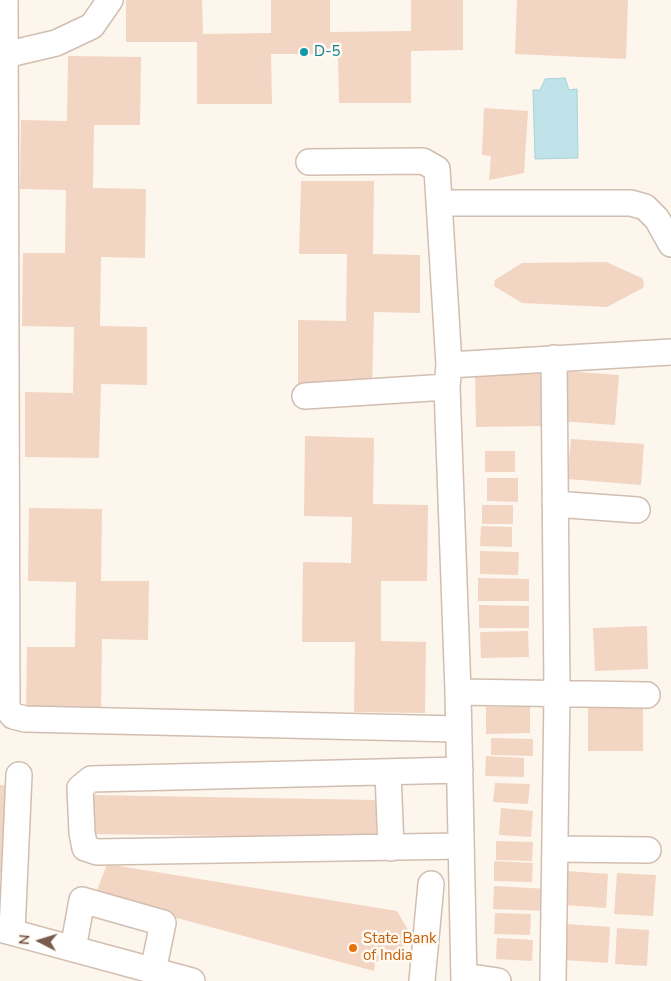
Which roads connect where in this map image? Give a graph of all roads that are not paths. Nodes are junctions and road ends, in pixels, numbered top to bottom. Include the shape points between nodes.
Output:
1 (5, 0) edge
2 (110, 0) edge
3 (5, 55) junction
4 (309, 162) dead end
5 (439, 203) junction
6 (671, 244) edge
7 (671, 352) edge
8 (554, 358) junction
9 (448, 376) junction
10 (305, 396) dead end
11 (555, 504) junction
12 (637, 510) dead end
13 (458, 692) junction
14 (557, 694) junction
15 (647, 695) dead end
16 (458, 729) junction
17 (460, 770) junction
18 (388, 773) junction
19 (20, 775) dead end
20 (461, 846) junction
21 (391, 848) junction
22 (556, 849) junction
23 (648, 850) dead end
24 (431, 884) dead end
25 (6, 931) edge
26 (74, 949) junction
27 (153, 971) junction
28 (464, 979) edge
29 (192, 981) edge
30 (422, 981) edge
31 (498, 981) edge
32 (553, 981) edge

1 - 3 street
2 - 3 street via 92,26 56,44
3 - 16 street via 7,698 13,716 25,719
4 - 5 street via 423,161 437,169
5 - 6 street via 630,204 645,207
5 - 9 street
7 - 8 street
8 - 9 street
8 - 11 street
9 - 10 street
9 - 13 street
11 - 12 street
11 - 14 street
13 - 14 street
13 - 16 street
14 - 15 street
14 - 22 street
16 - 17 street
17 - 18 street
17 - 20 street
18 - 21 street
18 - 21 street via 91,779 80,788 85,848 97,852
19 - 25 street
20 - 21 street
20 - 28 street
22 - 23 street
22 - 32 street
24 - 30 street
25 - 26 street
26 - 27 street
26 - 27 street via 82,900 163,923
27 - 29 street
28 - 31 street

